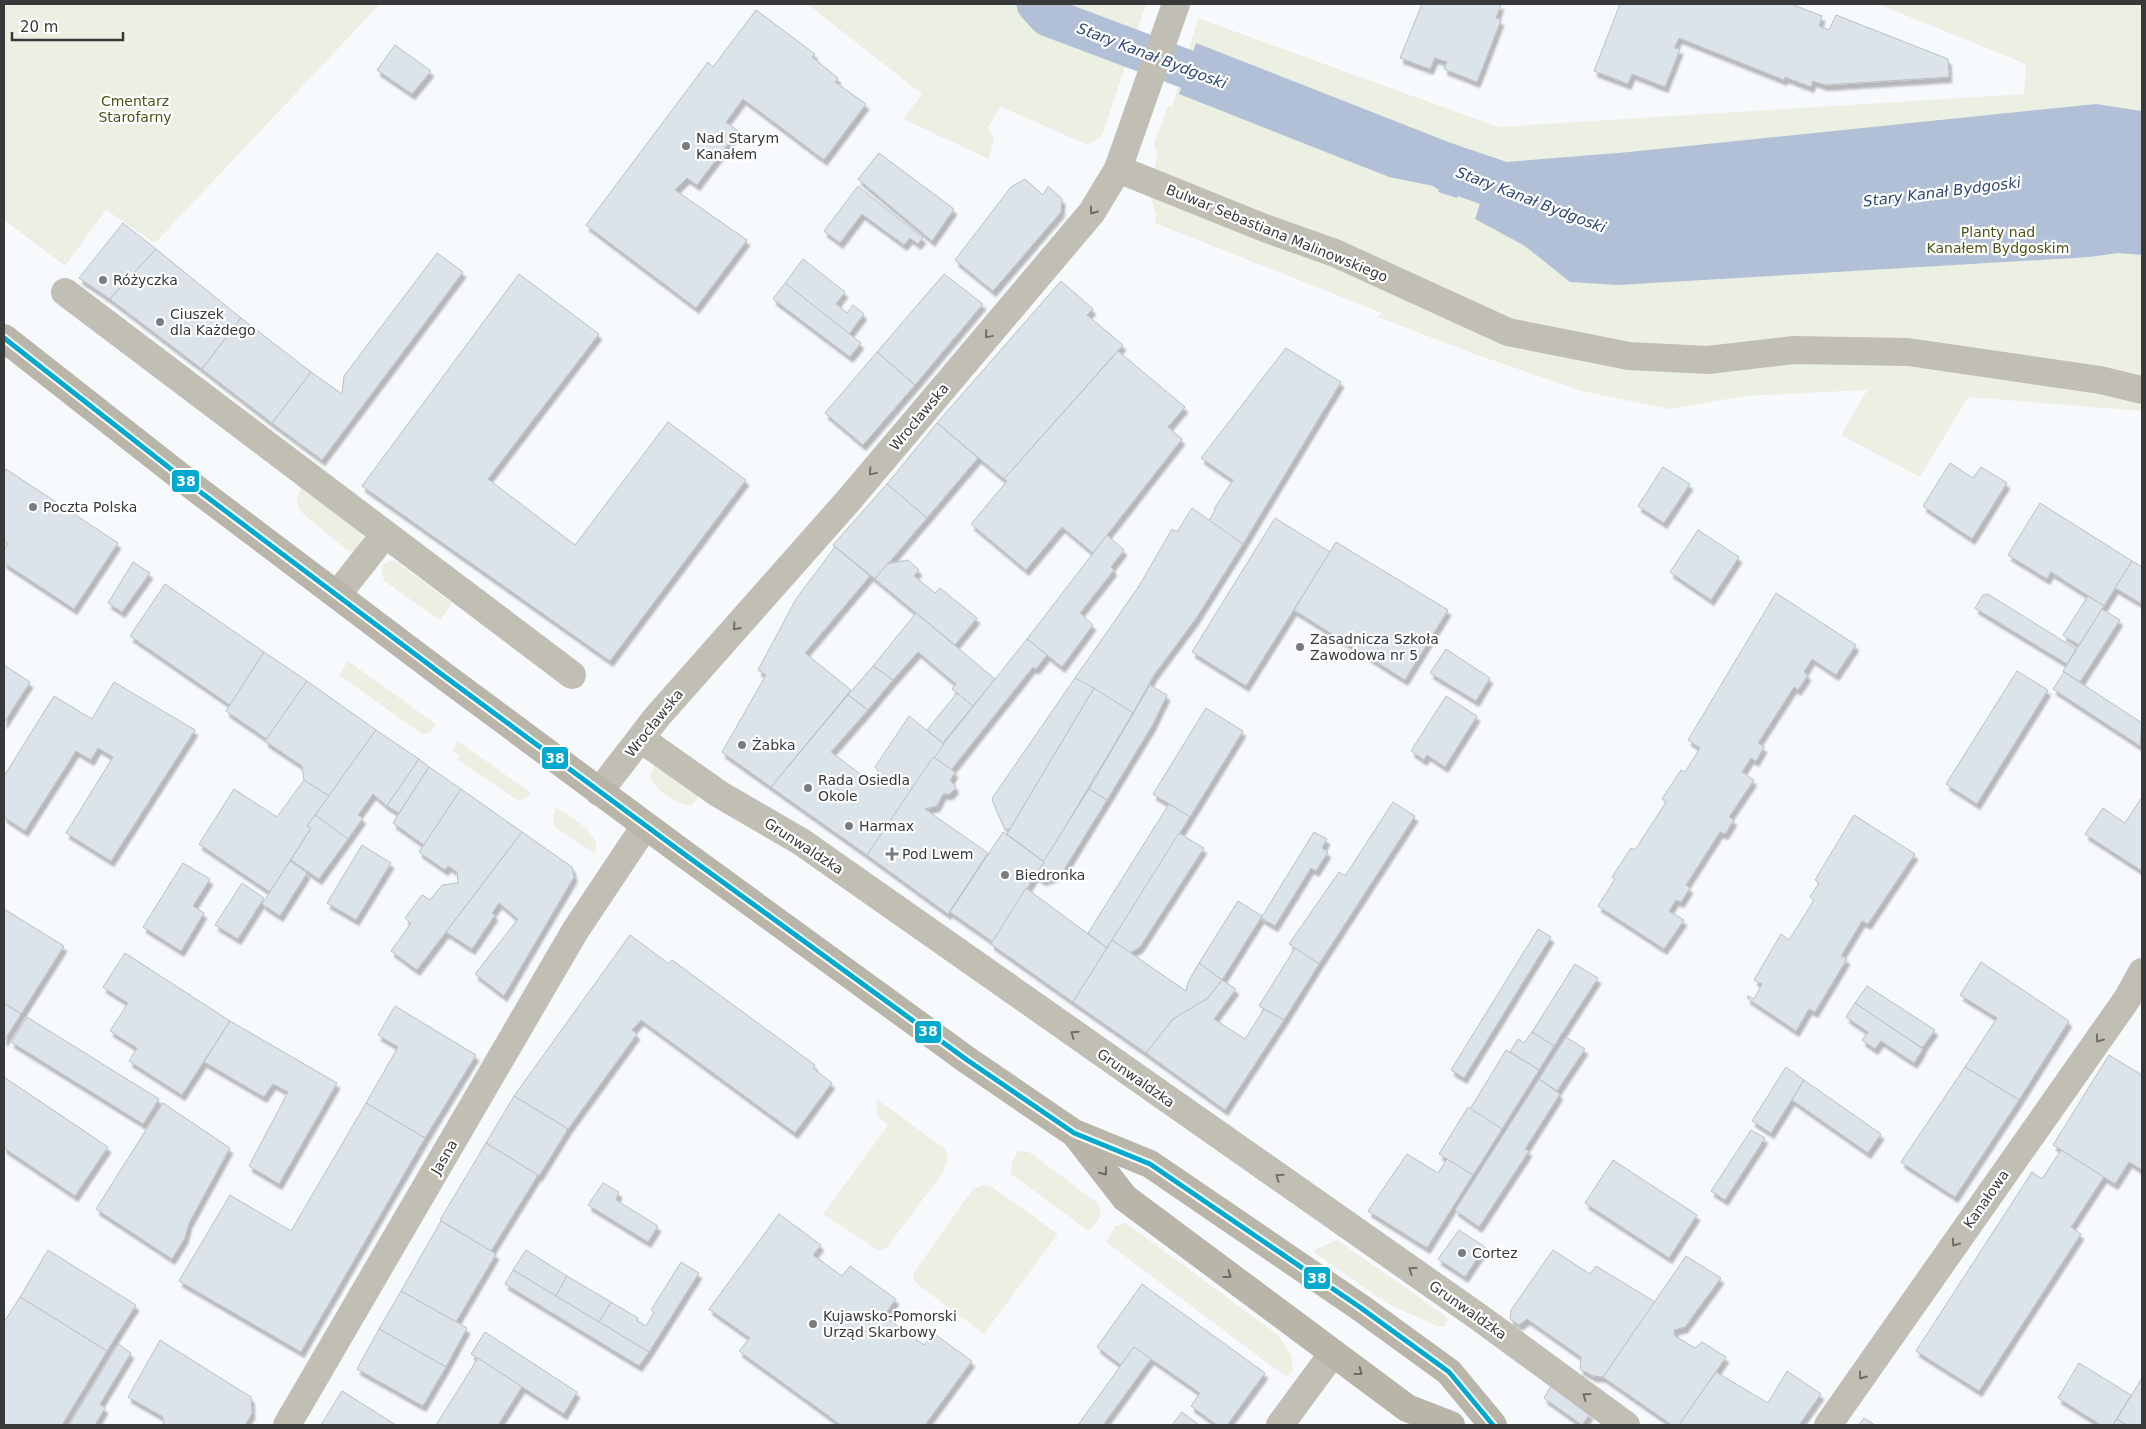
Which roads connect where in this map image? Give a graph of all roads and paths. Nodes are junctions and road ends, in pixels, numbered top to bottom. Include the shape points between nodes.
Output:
1 (1174, 11) edge
2 (1118, 169) junction
3 (64, 292) dead end
4 (4, 338) edge
5 (2142, 390) edge
6 (385, 534) junction
7 (337, 595) junction
8 (572, 675) dead end
9 (641, 739) junction
10 (599, 792) junction
11 (645, 826) junction
12 (2142, 972) edge
13 (2135, 1004) edge
14 (1074, 1133) junction
15 (1333, 1353) junction
16 (287, 1425) edge
17 (1280, 1425) edge
18 (1451, 1425) edge
19 (1493, 1425) edge
20 (1626, 1425) edge
21 (1828, 1425) edge

1 - 2 street, Wrocławska
2 - 5 street, Bulwar Sebastiana Malinowskiego via 1335,253 1508,332 1629,356 1708,360 1794,350 1908,352 2100,380
2 -> 9 street, Wrocławska via 1086,220
3 - 6 street
4 - 7 main road
6 - 7 street
6 - 8 street
7 - 10 main road
9 - 10 street, Wrocławska
20 -> 9 street, Grunwaldzka via 1480,1318 800,841 719,794
10 - 11 main road
11 - 14 main road via 959,1054
11 - 16 street, Jasna via 602,889
12 - 13 street, Kanałowa
13 -> 21 street, Kanałowa
14 -> 15 main road via 1125,1198
14 - 19 main road via 1150,1164 1361,1308 1449,1372
15 - 17 street
15 -> 18 main road via 1408,1408

